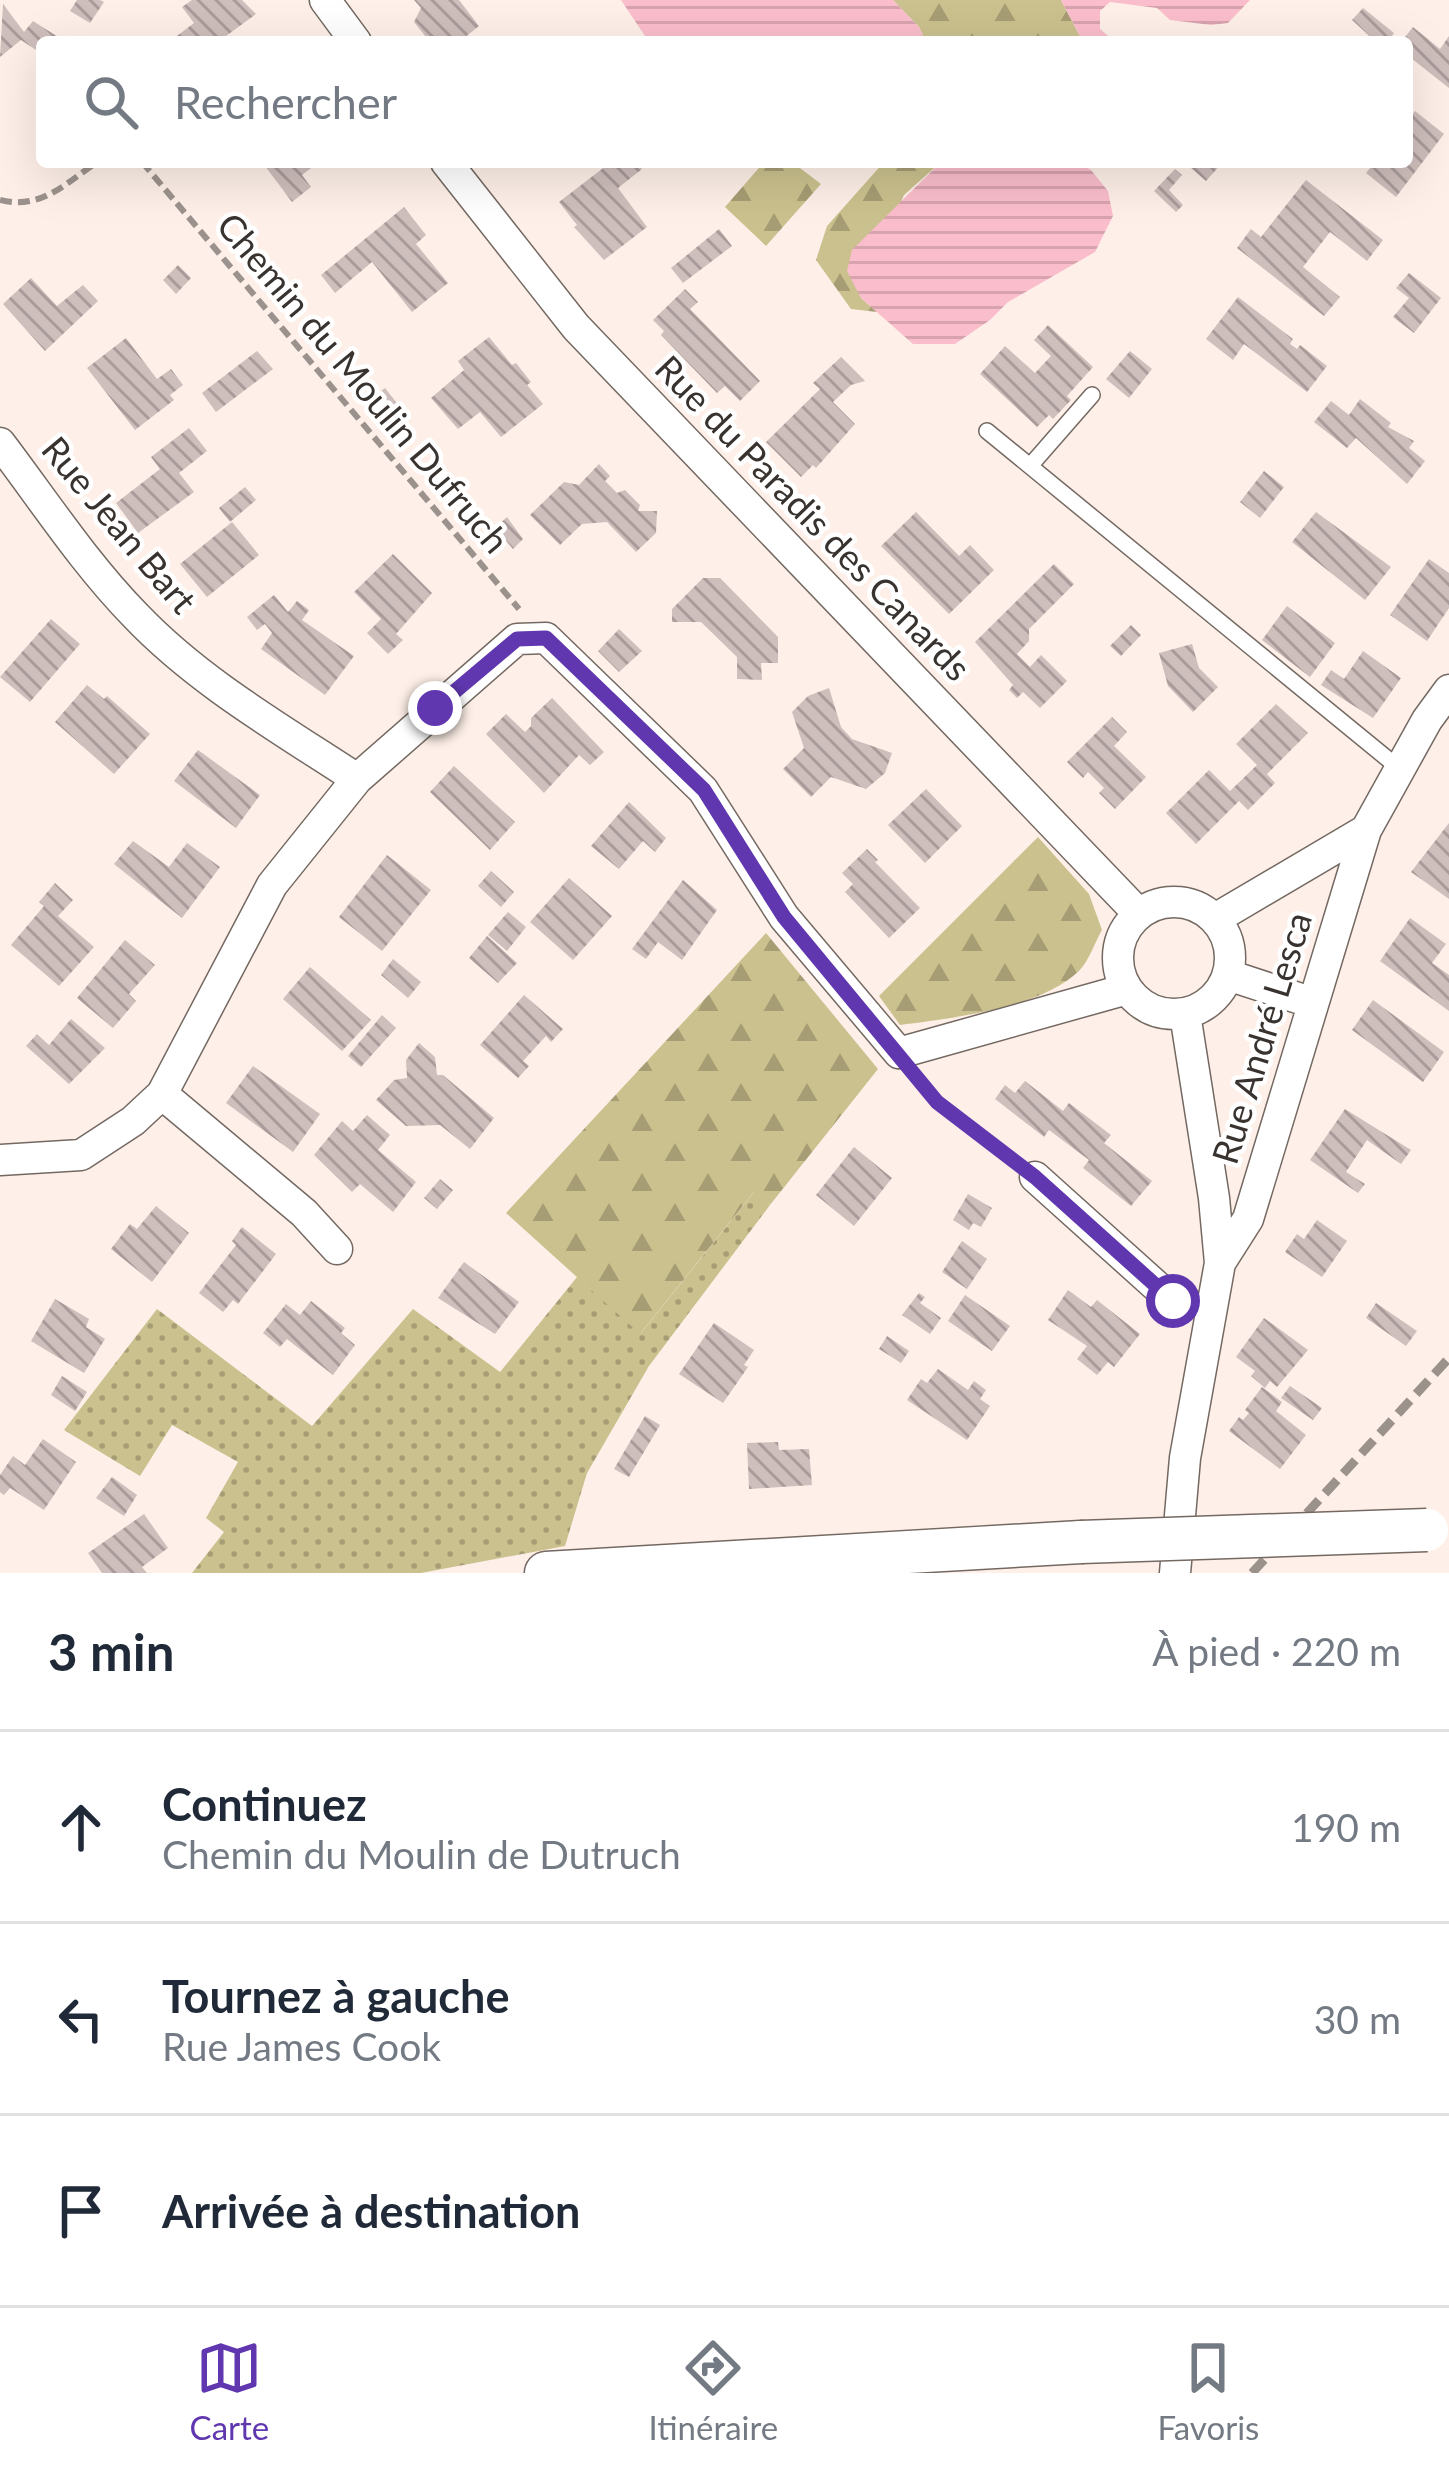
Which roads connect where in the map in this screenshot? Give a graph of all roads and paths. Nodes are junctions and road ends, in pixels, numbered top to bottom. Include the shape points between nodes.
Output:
1 (325, 0) edge
2 (352, 36) edge
3 (89, 168) edge
4 (147, 168) edge
5 (451, 168) edge
6 (0, 200) edge
7 (1092, 395) dead end
8 (987, 431) dead end
9 (0, 443) edge
10 (1030, 466) junction
11 (546, 638) junction
12 (1449, 690) edge
13 (1400, 769) junction
14 (357, 779) junction
15 (1366, 830) junction
16 (1139, 914) junction
17 (1215, 919) junction
18 (1228, 975) junction
19 (1127, 989) junction
20 (1313, 1004) junction
21 (1185, 1014) junction
22 (899, 1053) junction
23 (162, 1094) junction
24 (0, 1160) edge
25 (1035, 1177) joint
26 (337, 1249) dead end
27 (1220, 1263) junction
28 (1173, 1301) dead end
29 (1438, 1528) edge
30 (545, 1573) edge
31 (1175, 1573) edge

1 - 2 street
3 - 6 path via 51,196
4 - 11 path, Chemin du Moulin Dufruch
5 - 16 street, Rue du Paradis des Canards via 576,327
7 - 10 lane
8 - 10 lane
9 - 14 street, Rue Jean Bart via 137,617 214,686
10 - 13 lane
11 - 14 street via 517,639
11 - 22 street via 704,790 784,917
12 - 13 street, Rue André Lesca
13 - 15 street, Rue André Lesca
14 - 23 street via 272,885
15 - 17 street, Rue André Lesca
15 - 20 street, Rue André Lesca
16 - 17 street via 1169,902
16 - 19 street via 1120,941
17 - 18 street via 1229,945
18 - 20 street
18 - 21 street via 1212,1000
19 - 21 street via 1152,1010
19 - 22 street
20 - 27 street, Rue André Lesca via 1248,1219
21 - 27 street, Rue André Lesca
22 - 25 path via 937,1102
23 - 24 street via 81,1155
23 - 26 street
25 - 28 street
27 - 31 street, Rue André Lesca via 1186,1452
29 - 30 main road, bridge

